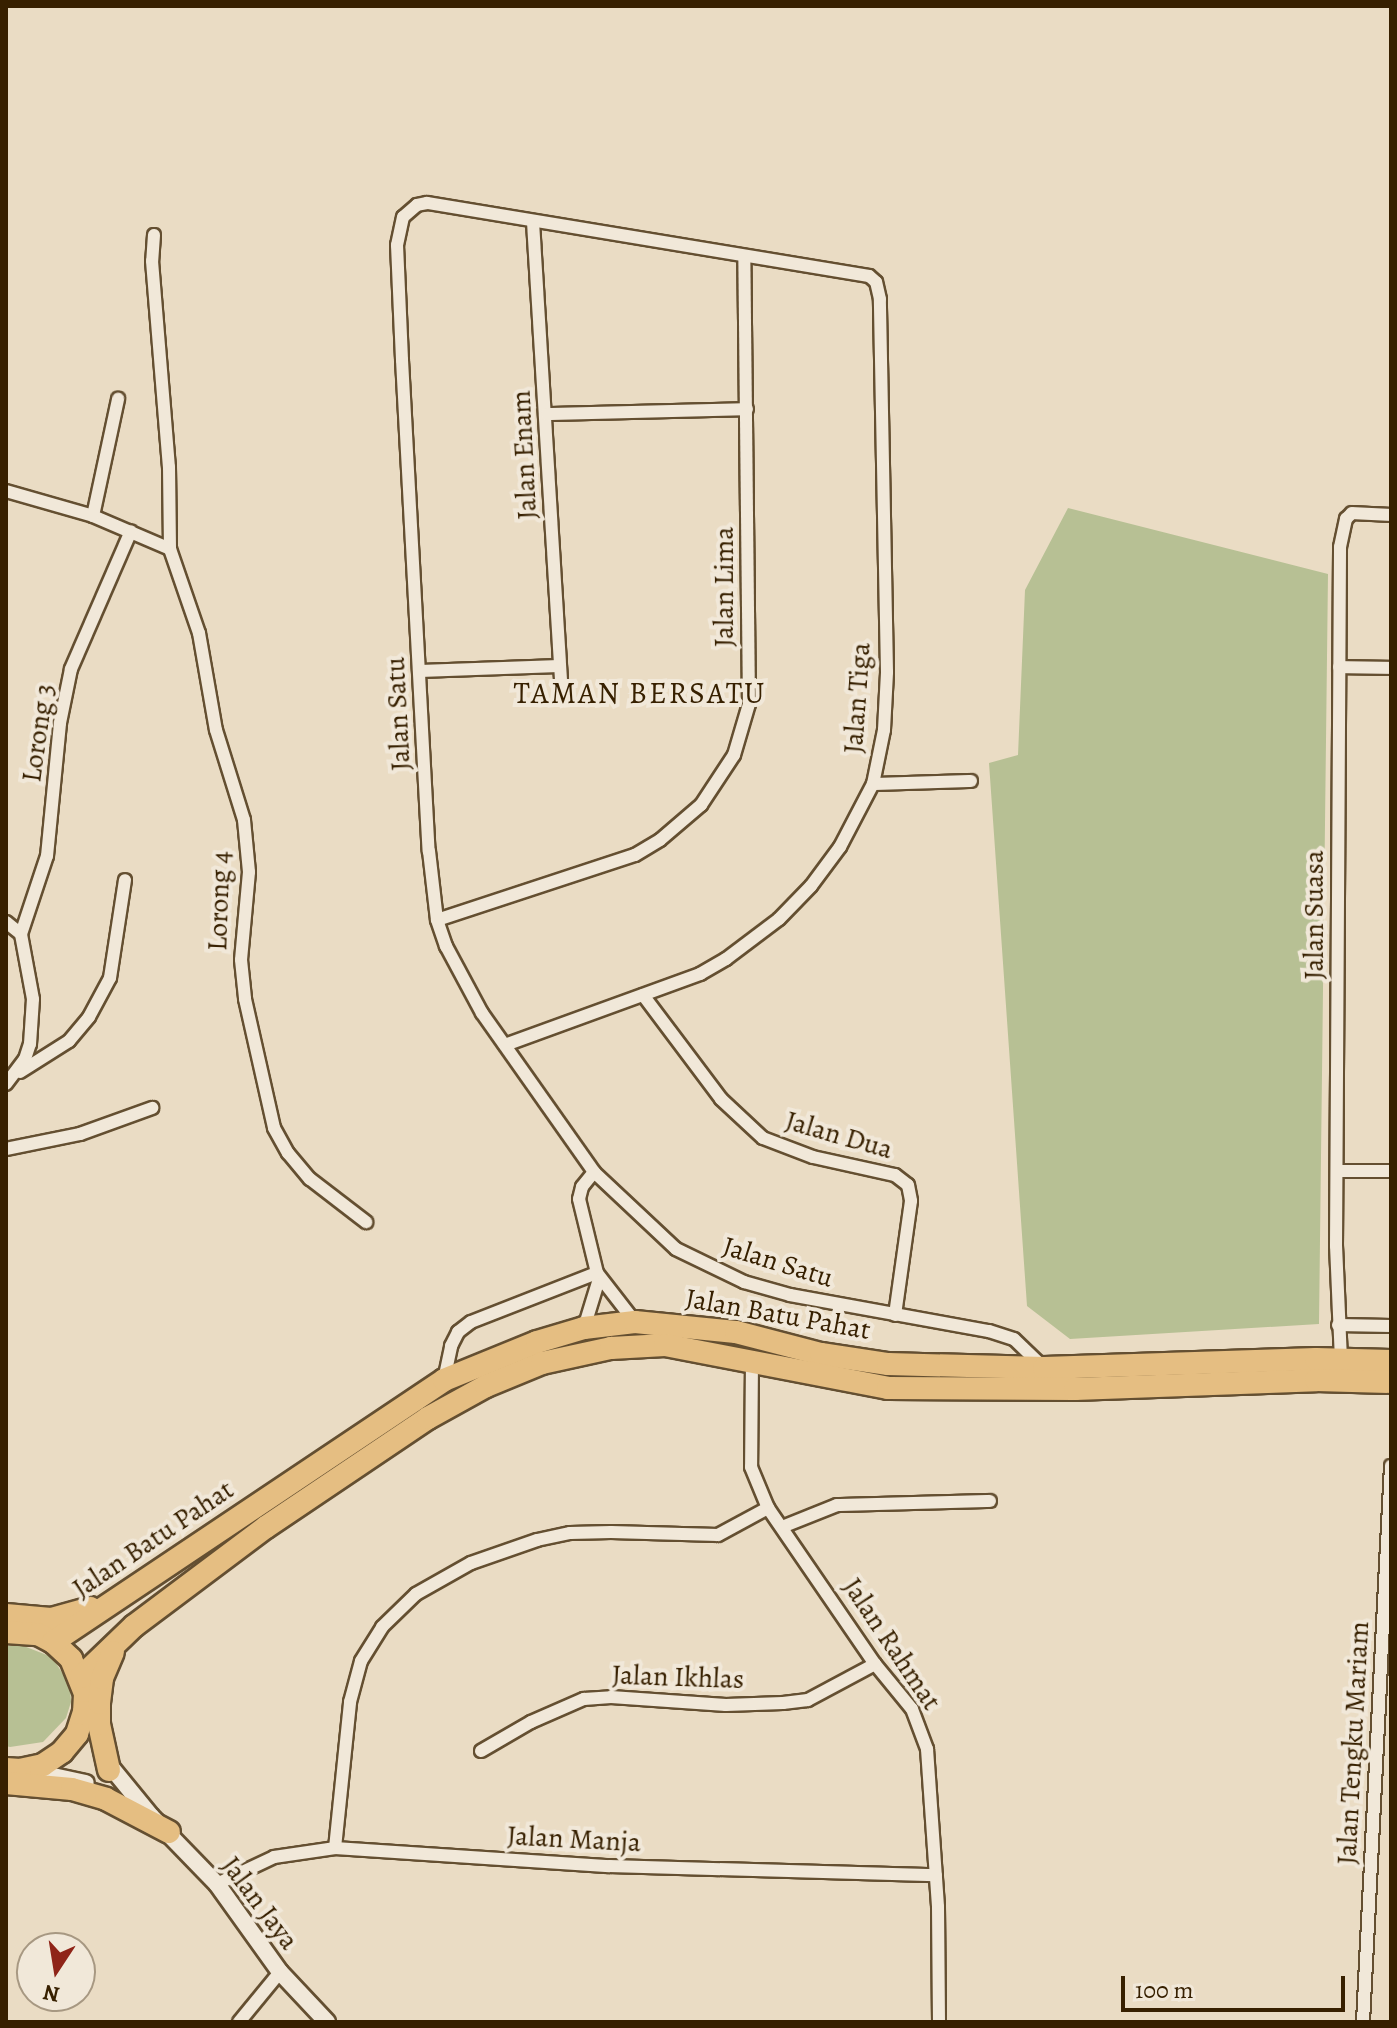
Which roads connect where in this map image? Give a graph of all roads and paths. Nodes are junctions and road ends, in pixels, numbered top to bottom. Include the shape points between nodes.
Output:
1 (533, 222) junction
2 (154, 235) dead end
3 (744, 257) junction
4 (118, 399) dead end
5 (747, 409) junction
6 (547, 414) junction
7 (6, 491) edge
8 (1391, 515) edge
9 (93, 516) junction
10 (131, 531) junction
11 (170, 549) junction
12 (560, 666) junction
13 (1339, 667) junction
14 (1391, 668) edge
15 (419, 671) junction
16 (561, 685) dead end
17 (971, 781) dead end
18 (873, 784) junction
19 (125, 880) dead end
20 (437, 920) junction
21 (6, 922) edge
22 (21, 934) junction
23 (643, 995) junction
24 (505, 1045) junction
25 (10, 1080) edge
26 (152, 1108) dead end
27 (6, 1149) edge
28 (1337, 1171) junction
29 (1391, 1171) edge
30 (594, 1172) junction
31 (366, 1222) dead end
32 (598, 1276) junction
33 (895, 1315) junction
34 (635, 1322) junction
35 (1338, 1325) junction
36 (1391, 1326) edge
37 (584, 1328) junction
38 (1341, 1360) junction
39 (752, 1361) junction
40 (1391, 1361) edge
41 (1044, 1368) junction
42 (444, 1380) junction
43 (1391, 1382) edge
44 (1391, 1466) edge
45 (990, 1501) dead end
46 (768, 1508) junction
47 (782, 1527) junction
48 (131, 1590) junction
49 (6, 1615) edge
50 (134, 1626) junction
51 (6, 1632) edge
52 (53, 1642) junction
53 (875, 1664) junction
54 (81, 1677) junction
55 (84, 1712) junction
56 (481, 1751) dead end
57 (109, 1770) junction
58 (11, 1774) edge
59 (151, 1816) junction
60 (169, 1832) junction
61 (335, 1848) junction
62 (936, 1875) junction
63 (217, 1884) junction
64 (280, 1972) junction
65 (239, 2022) edge
66 (327, 2022) edge
67 (939, 2022) edge
68 (1363, 2022) edge

1 - 3 street, Jalan Satu
1 - 6 street, Jalan Enam
1 - 15 street, Jalan Satu via 422,203 403,217 399,229
2 - 11 street, Lorong 4
3 - 5 street, Jalan Lima
3 - 18 street, Jalan Tiga via 859,273 876,282 879,290 887,672 884,730
4 - 9 street
5 - 6 street
5 - 20 street, Jalan Lima via 749,704 727,767 701,805 635,855
6 - 12 street, Jalan Enam
7 - 9 street
8 - 13 street, Jalan Suasa via 1357,512 1346,519 1340,547
9 - 10 street
10 - 11 street
10 - 22 street, Lorong 3 via 71,669 60,723 47,856
11 - 31 street, Lorong 4 via 199,633 216,730 244,820 249,872 241,979 274,1128 310,1179
12 - 15 street
12 - 16 street, Jalan Enam
13 - 14 street
13 - 28 street, Jalan Suasa
15 - 20 street, Jalan Satu
17 - 18 street
18 - 23 street, Jalan Tiga via 840,847 779,919 713,966
19 - 25 street via 110,978 89,1017 69,1041
20 - 24 street, Jalan Satu via 465,984
21 - 22 street
22 - 25 street, Lorong 3 via 34,1016 25,1059
23 - 24 street, Jalan Tiga
23 - 33 street, Jalan Dua via 721,1099 763,1138 813,1157 895,1175 908,1185 911,1201
24 - 30 street, Jalan Satu
26 - 27 street via 80,1134
28 - 29 street
28 - 35 street, Jalan Suasa
30 - 32 street via 579,1199
30 - 33 street, Jalan Satu via 676,1249 707,1266 790,1295
32 - 34 street
32 - 37 street
32 - 42 street via 471,1322 451,1346
33 - 41 street, Jalan Satu via 1014,1339
34 - 37 highway, Jalan Batu Pahat
34 - 41 highway, Jalan Batu Pahat via 736,1332 821,1354 888,1364
35 - 36 street
35 - 38 street, Jalan Suasa
37 - 42 highway, Jalan Batu Pahat
38 - 40 highway, Jalan Batu Pahat
38 - 41 highway, Jalan Batu Pahat
39 - 43 highway, Jalan Batu Pahat via 888,1388
39 - 46 street, Jalan Rahmat via 751,1467
39 - 50 highway, Jalan Batu Pahat via 665,1345 611,1348 542,1363 486,1386 428,1418 266,1527
42 - 48 highway, Jalan Batu Pahat
44 - 68 street, Jalan Tengku Mariam
45 - 47 street via 837,1505
46 - 47 street, Jalan Rahmat
46 - 61 street via 718,1535 584,1532 537,1540 471,1563 416,1594 382,1627 361,1661 350,1702
47 - 53 street, Jalan Rahmat
48 - 49 highway via 74,1615
48 - 52 highway, Jalan Batu Pahat
50 - 54 highway, Jalan Batu Pahat
50 - 57 highway via 109,1657 102,1678 99,1724
51 - 52 highway via 38,1634
52 - 54 highway
53 - 56 street, Jalan Ikhlas via 808,1700 726,1705 584,1699
53 - 62 street, Jalan Rahmat via 912,1709 927,1749
54 - 55 highway
55 - 57 street, Jalan Jaya
55 - 58 highway via 77,1734 62,1752 43,1765
57 - 59 street, Jalan Jaya
58 - 59 street, Jalan Jaya via 82,1782
58 - 60 highway via 106,1799
59 - 60 street, Jalan Jaya
60 - 63 street, Jalan Jaya
61 - 62 street, Jalan Manja via 609,1866
61 - 63 street, Jalan Manja via 274,1857
62 - 67 street, Jalan Rahmat
63 - 64 street, Jalan Jaya
64 - 65 street
64 - 66 street, Jalan Jaya

